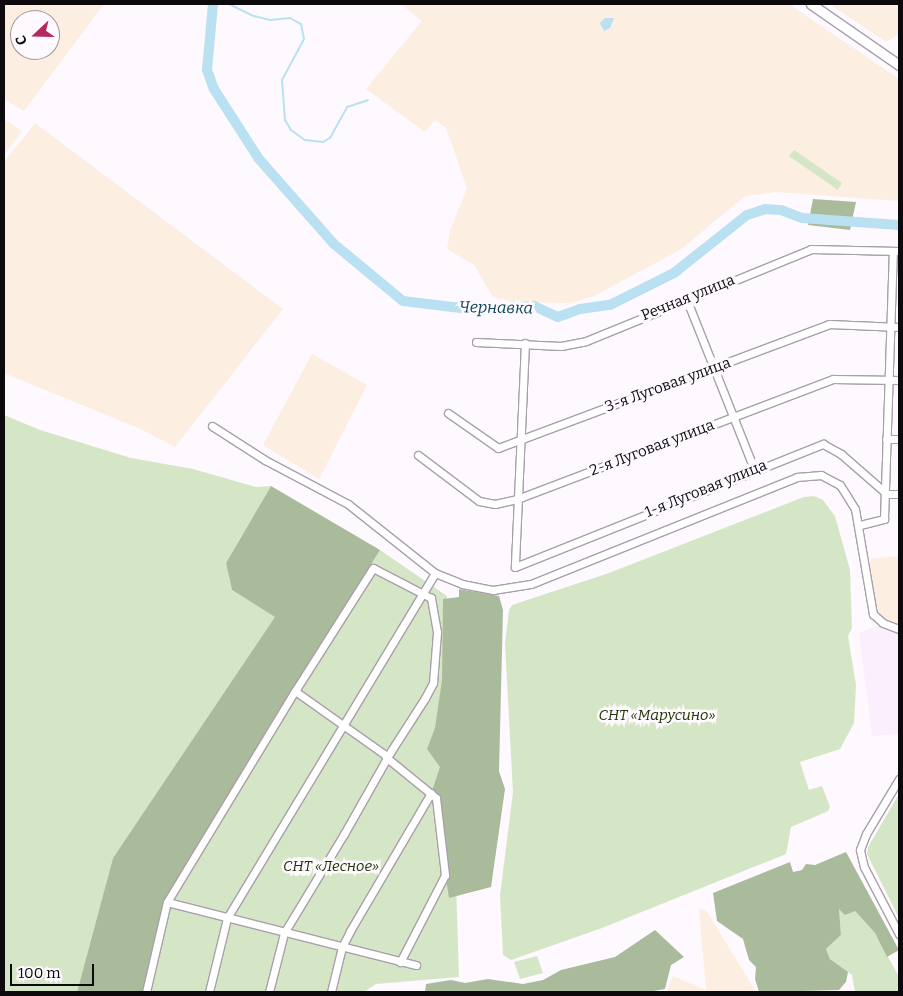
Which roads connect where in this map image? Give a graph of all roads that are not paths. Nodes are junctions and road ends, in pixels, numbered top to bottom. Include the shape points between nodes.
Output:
1 (811, 4) edge
2 (899, 64) edge
3 (896, 251) edge
4 (686, 298) junction
5 (889, 326) junction
6 (899, 327) edge
7 (476, 342) dead end
8 (525, 343) junction
9 (714, 368) junction
10 (888, 380) junction
11 (899, 380) edge
12 (448, 412) dead end
13 (733, 417) junction
14 (212, 426) dead end
15 (886, 439) junction
16 (899, 439) edge
17 (519, 442) junction
18 (418, 455) dead end
19 (754, 469) junction
20 (887, 494) junction
21 (899, 494) edge
22 (517, 499) junction
23 (860, 525) junction
24 (435, 573) junction
25 (425, 593) junction
26 (899, 629) edge
27 (295, 691) junction
28 (343, 726) junction
29 (387, 758) junction
30 (899, 778) edge
31 (431, 793) junction
32 (167, 902) junction
33 (227, 918) junction
34 (284, 933) junction
35 (899, 934) edge
36 (342, 947) junction
37 (400, 962) junction
38 (416, 965) dead end
39 (146, 992) edge
40 (209, 992) edge
41 (269, 992) edge
42 (331, 992) edge

1 - 2 main road
3 - 4 street, Речная улица via 811,248
3 - 5 street
4 - 8 street, Речная улица via 586,340 560,346
4 - 9 street
5 - 6 street, 3-я Луговая улица
5 - 9 street, 3-я Луговая улица via 829,324
5 - 10 street
7 - 8 street, Речная улица
8 - 17 street
9 - 13 street
9 - 17 street, 3-я Луговая улица
10 - 11 street, 2-я Луговая улица
10 - 13 street, 2-я Луговая улица via 833,379
10 - 15 street
12 - 17 street, 3-я Луговая улица via 498,448
13 - 19 street
13 - 22 street, 2-я Луговая улица
14 - 24 street via 265,460 348,504
15 - 16 street
15 - 20 street
17 - 22 street
18 - 22 street, 2-я Луговая улица via 479,501 495,504
19 - 20 street, 1-я Луговая улица via 823,444 841,454
19 - 22 street, 1-я Луговая улица via 515,567
20 - 21 street
20 - 23 street via 884,519
23 - 24 street via 852,500 840,485 821,475 806,474 525,586 484,589
23 - 26 street via 871,609 883,623
24 - 25 street
25 - 27 street via 373,568
25 - 28 street
25 - 29 street via 434,604 437,632 433,682
27 - 28 street
27 - 32 street
28 - 29 street
28 - 33 street
29 - 31 street
29 - 34 street
30 - 35 street via 860,850 864,867
31 - 36 street
31 - 37 street via 436,798 445,875
32 - 33 street
32 - 39 street
33 - 34 street
33 - 40 street
34 - 36 street
34 - 41 street
36 - 37 street
36 - 42 street
37 - 38 street

